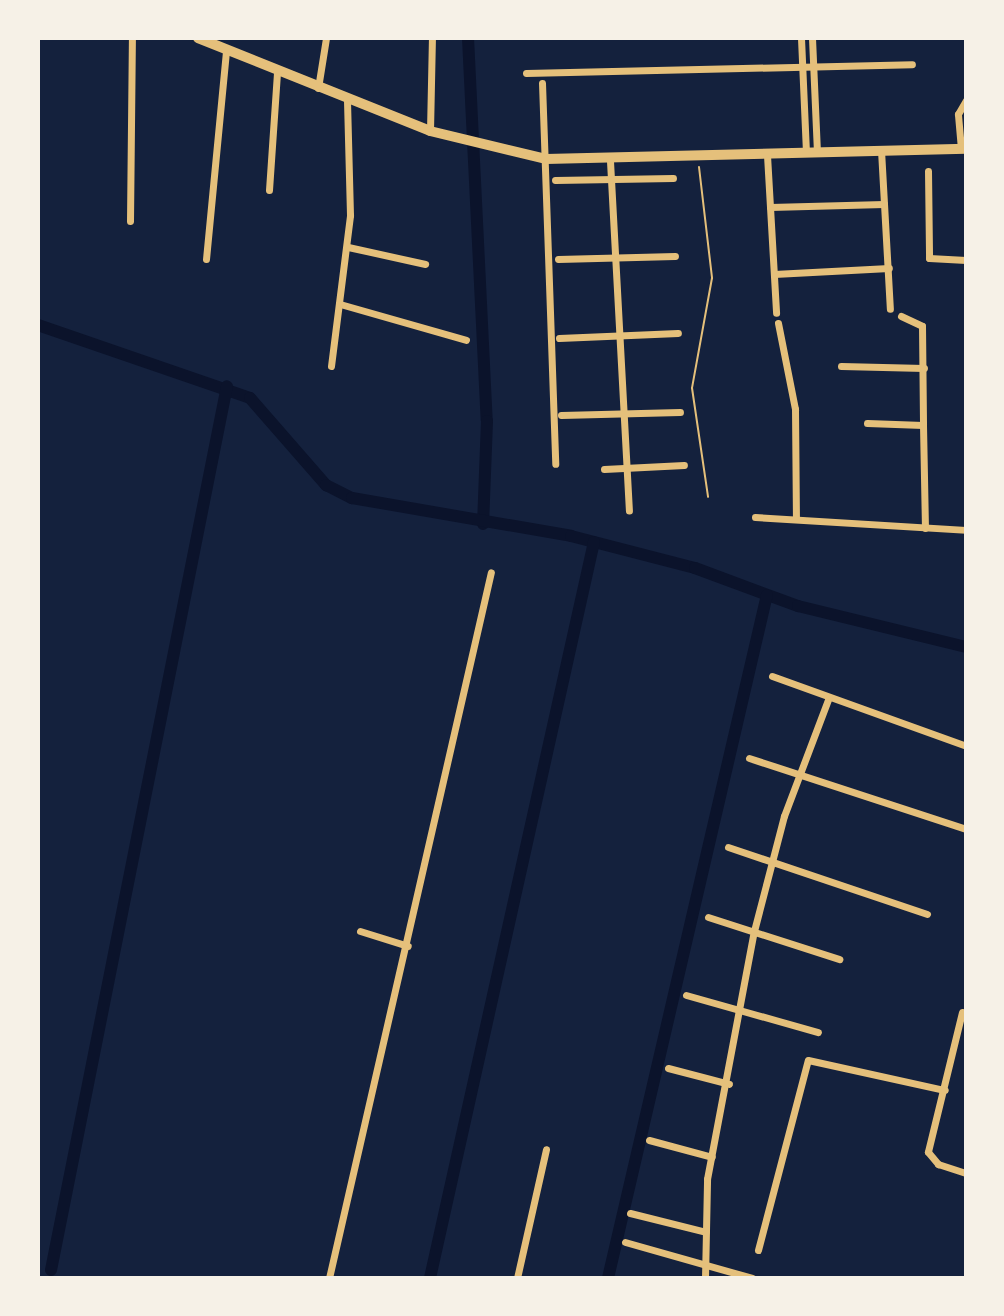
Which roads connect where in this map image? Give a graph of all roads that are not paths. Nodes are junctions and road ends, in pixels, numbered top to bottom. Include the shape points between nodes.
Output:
1 (132, 38) edge
2 (198, 38) edge
3 (326, 38) edge
4 (432, 38) edge
5 (801, 38) edge
6 (812, 38) edge
7 (226, 52) junction
8 (912, 64) dead end
9 (812, 65) junction
10 (802, 66) junction
11 (277, 73) junction
12 (526, 73) dead end
13 (542, 83) dead end
14 (317, 90) junction
15 (966, 100) edge
16 (347, 101) junction
17 (430, 131) junction
18 (963, 149) edge
19 (881, 150) junction
20 (812, 152) junction
21 (767, 155) junction
22 (546, 159) junction
23 (610, 161) junction
24 (928, 171) dead end
25 (673, 178) dead end
26 (555, 180) dead end
27 (611, 180) junction
28 (269, 190) dead end
29 (884, 204) junction
30 (770, 207) junction
31 (130, 221) dead end
32 (348, 247) junction
33 (675, 256) dead end
34 (614, 257) junction
35 (206, 259) dead end
36 (558, 259) dead end
37 (966, 260) edge
38 (425, 264) dead end
39 (889, 268) junction
40 (774, 274) junction
41 (340, 304) junction
42 (890, 309) dead end
43 (776, 313) dead end
44 (901, 316) dead end
45 (778, 323) dead end
46 (678, 333) dead end
47 (618, 335) junction
48 (559, 338) dead end
49 (466, 340) dead end
50 (331, 366) dead end
51 (841, 366) dead end
52 (924, 368) junction
53 (623, 412) junction
54 (680, 412) dead end
55 (561, 415) dead end
56 (867, 423) dead end
57 (923, 425) junction
58 (555, 464) dead end
59 (684, 465) dead end
60 (625, 468) junction
61 (604, 469) dead end
62 (629, 510) dead end
63 (755, 517) dead end
64 (796, 519) junction
65 (925, 528) junction
66 (966, 530) edge
67 (491, 572) dead end
68 (772, 676) dead end
69 (829, 697) junction
70 (966, 746) edge
71 (749, 758) dead end
72 (800, 775) junction
73 (966, 829) edge
74 (728, 847) dead end
75 (772, 862) junction
76 (927, 914) dead end
77 (708, 917) dead end
78 (360, 931) dead end
79 (754, 931) junction
80 (408, 946) junction
81 (839, 959) dead end
82 (686, 995) dead end
83 (744, 1011) junction
84 (962, 1012) dead end
85 (818, 1032) dead end
86 (668, 1068) dead end
87 (729, 1084) junction
88 (945, 1090) junction
89 (649, 1140) dead end
90 (546, 1149) dead end
91 (712, 1157) junction
92 (966, 1173) edge
93 (630, 1213) dead end
94 (706, 1232) junction
95 (625, 1242) dead end
96 (758, 1250) dead end
97 (705, 1265) junction
98 (329, 1278) edge
99 (517, 1278) edge
100 (705, 1278) edge
101 (752, 1278) edge

1 - 31 street
2 - 7 main road
3 - 14 street
4 - 17 street
5 - 10 street
6 - 9 street
7 - 11 main road
7 - 35 street
8 - 9 street
9 - 10 street
9 - 20 street
10 - 12 street
10 - 20 street
11 - 14 main road
11 - 28 street
13 - 22 street
14 - 16 main road
15 - 18 street via 958,114
16 - 17 main road
16 - 32 street
17 - 22 main road
18 - 19 main road
19 - 20 main road
19 - 29 street
20 - 21 main road
21 - 23 main road
21 - 30 street
22 - 23 main road
22 - 58 street
23 - 27 street
24 - 37 street via 929,258
25 - 27 street
26 - 27 street
27 - 34 street
29 - 30 street
29 - 39 street
30 - 40 street
32 - 38 street
32 - 41 street
33 - 34 street
34 - 36 street
34 - 47 street
39 - 40 street
39 - 42 street
40 - 43 street
41 - 49 street
41 - 50 street
44 - 52 street via 922,326
45 - 64 street via 795,409
46 - 47 street
47 - 48 street
47 - 53 street
51 - 52 street
52 - 57 street
53 - 54 street
53 - 55 street
53 - 60 street
56 - 57 street
57 - 65 street
59 - 60 street
60 - 61 street
60 - 62 street
63 - 64 street
64 - 65 street
65 - 66 street
67 - 80 street
68 - 69 street
69 - 70 street
69 - 72 street
71 - 72 street
72 - 73 street
72 - 75 street
74 - 75 street
75 - 76 street
75 - 79 street
77 - 79 street
78 - 80 street
79 - 81 street
79 - 83 street
80 - 98 street
82 - 83 street
83 - 85 street
83 - 87 street
84 - 88 street
86 - 87 street
87 - 91 street
88 - 92 street via 928,1152 938,1164
88 - 96 street via 808,1060
89 - 91 street
90 - 99 street
91 - 94 street
93 - 94 street
94 - 97 street
95 - 97 street
97 - 100 street
97 - 101 street

